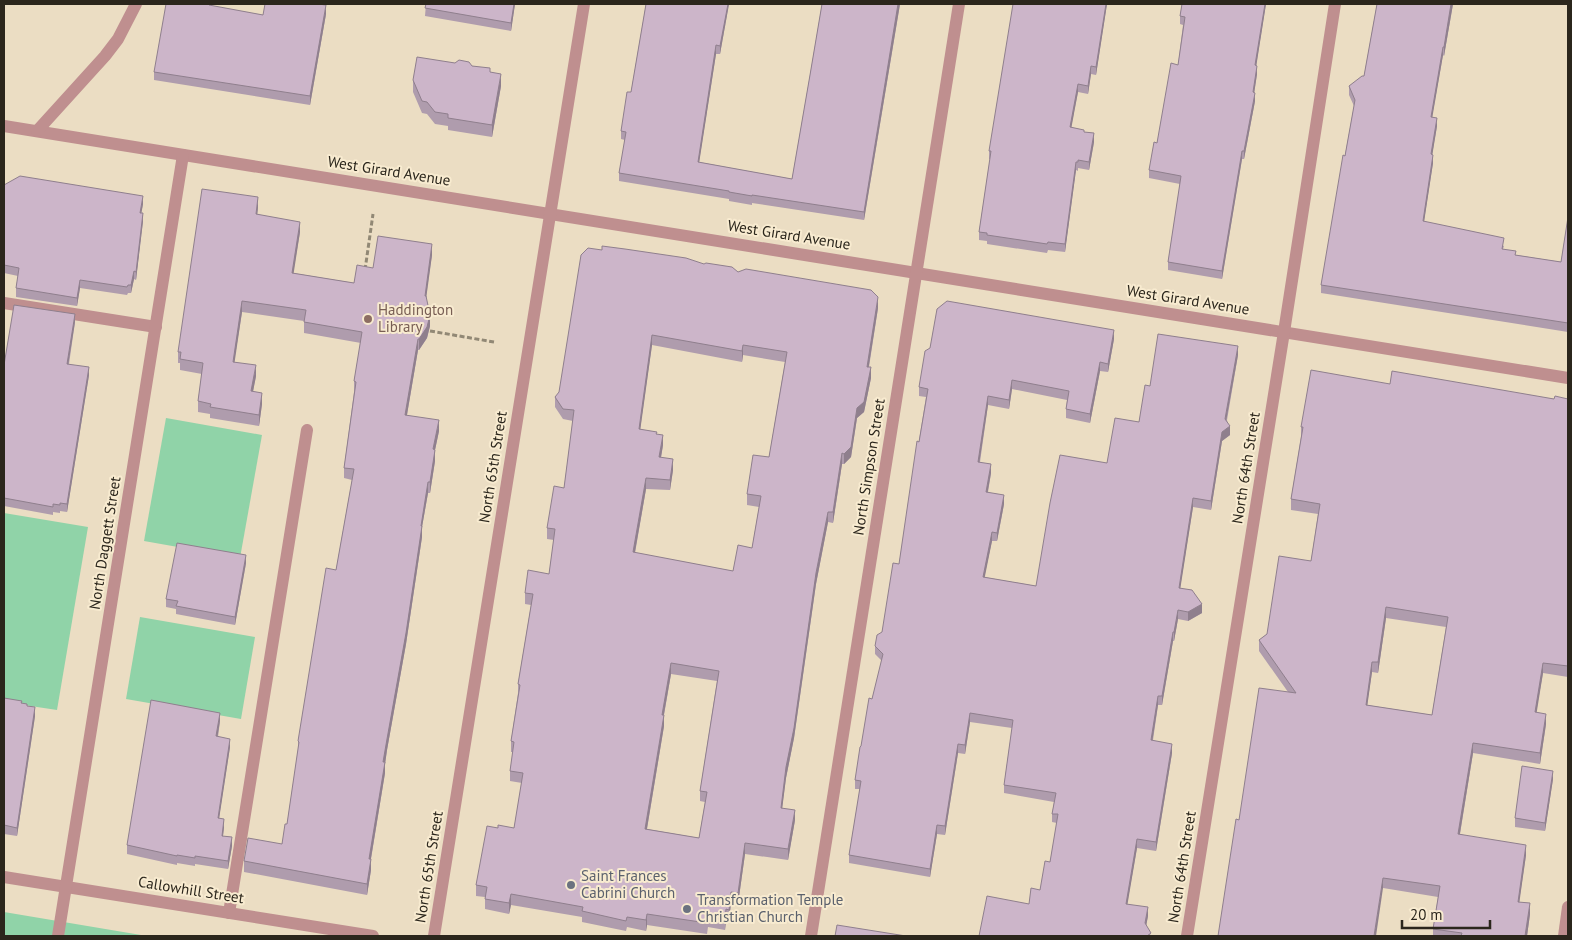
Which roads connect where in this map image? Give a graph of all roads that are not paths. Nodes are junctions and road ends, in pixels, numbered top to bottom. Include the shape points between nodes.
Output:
1 (136, 4) edge
2 (584, 4) edge
3 (959, 4) edge
4 (1335, 4) edge
5 (4, 126) edge
6 (37, 131) junction
7 (184, 155) junction
8 (550, 213) junction
9 (917, 273) junction
10 (4, 302) edge
11 (156, 327) junction
12 (1284, 332) junction
13 (1568, 378) edge
14 (307, 430) dead end
15 (4, 877) edge
16 (66, 887) junction
17 (1568, 907) edge
18 (229, 913) junction
19 (58, 936) edge
20 (373, 936) edge
21 (434, 936) edge
22 (811, 936) edge
23 (1187, 936) edge
24 (1564, 936) edge

1 - 6 street via 105,56
2 - 8 street, North 65th Street
3 - 9 street, North Simpson Street
4 - 12 street, North 64th Street
5 - 6 street, West Girard Avenue
6 - 7 street, West Girard Avenue
7 - 8 street, West Girard Avenue
7 - 11 street, North Daggett Street
8 - 9 street, West Girard Avenue
8 - 21 street, North 65th Street
9 - 12 street, West Girard Avenue
9 - 22 street, North Simpson Street
10 - 11 street
11 - 16 street, North Daggett Street
12 - 13 street, West Girard Avenue
12 - 23 street, North 64th Street
14 - 18 street
15 - 16 street, Callowhill Street
16 - 18 street, Callowhill Street
16 - 19 street, North Daggett Street
17 - 24 street
18 - 20 street, Callowhill Street

